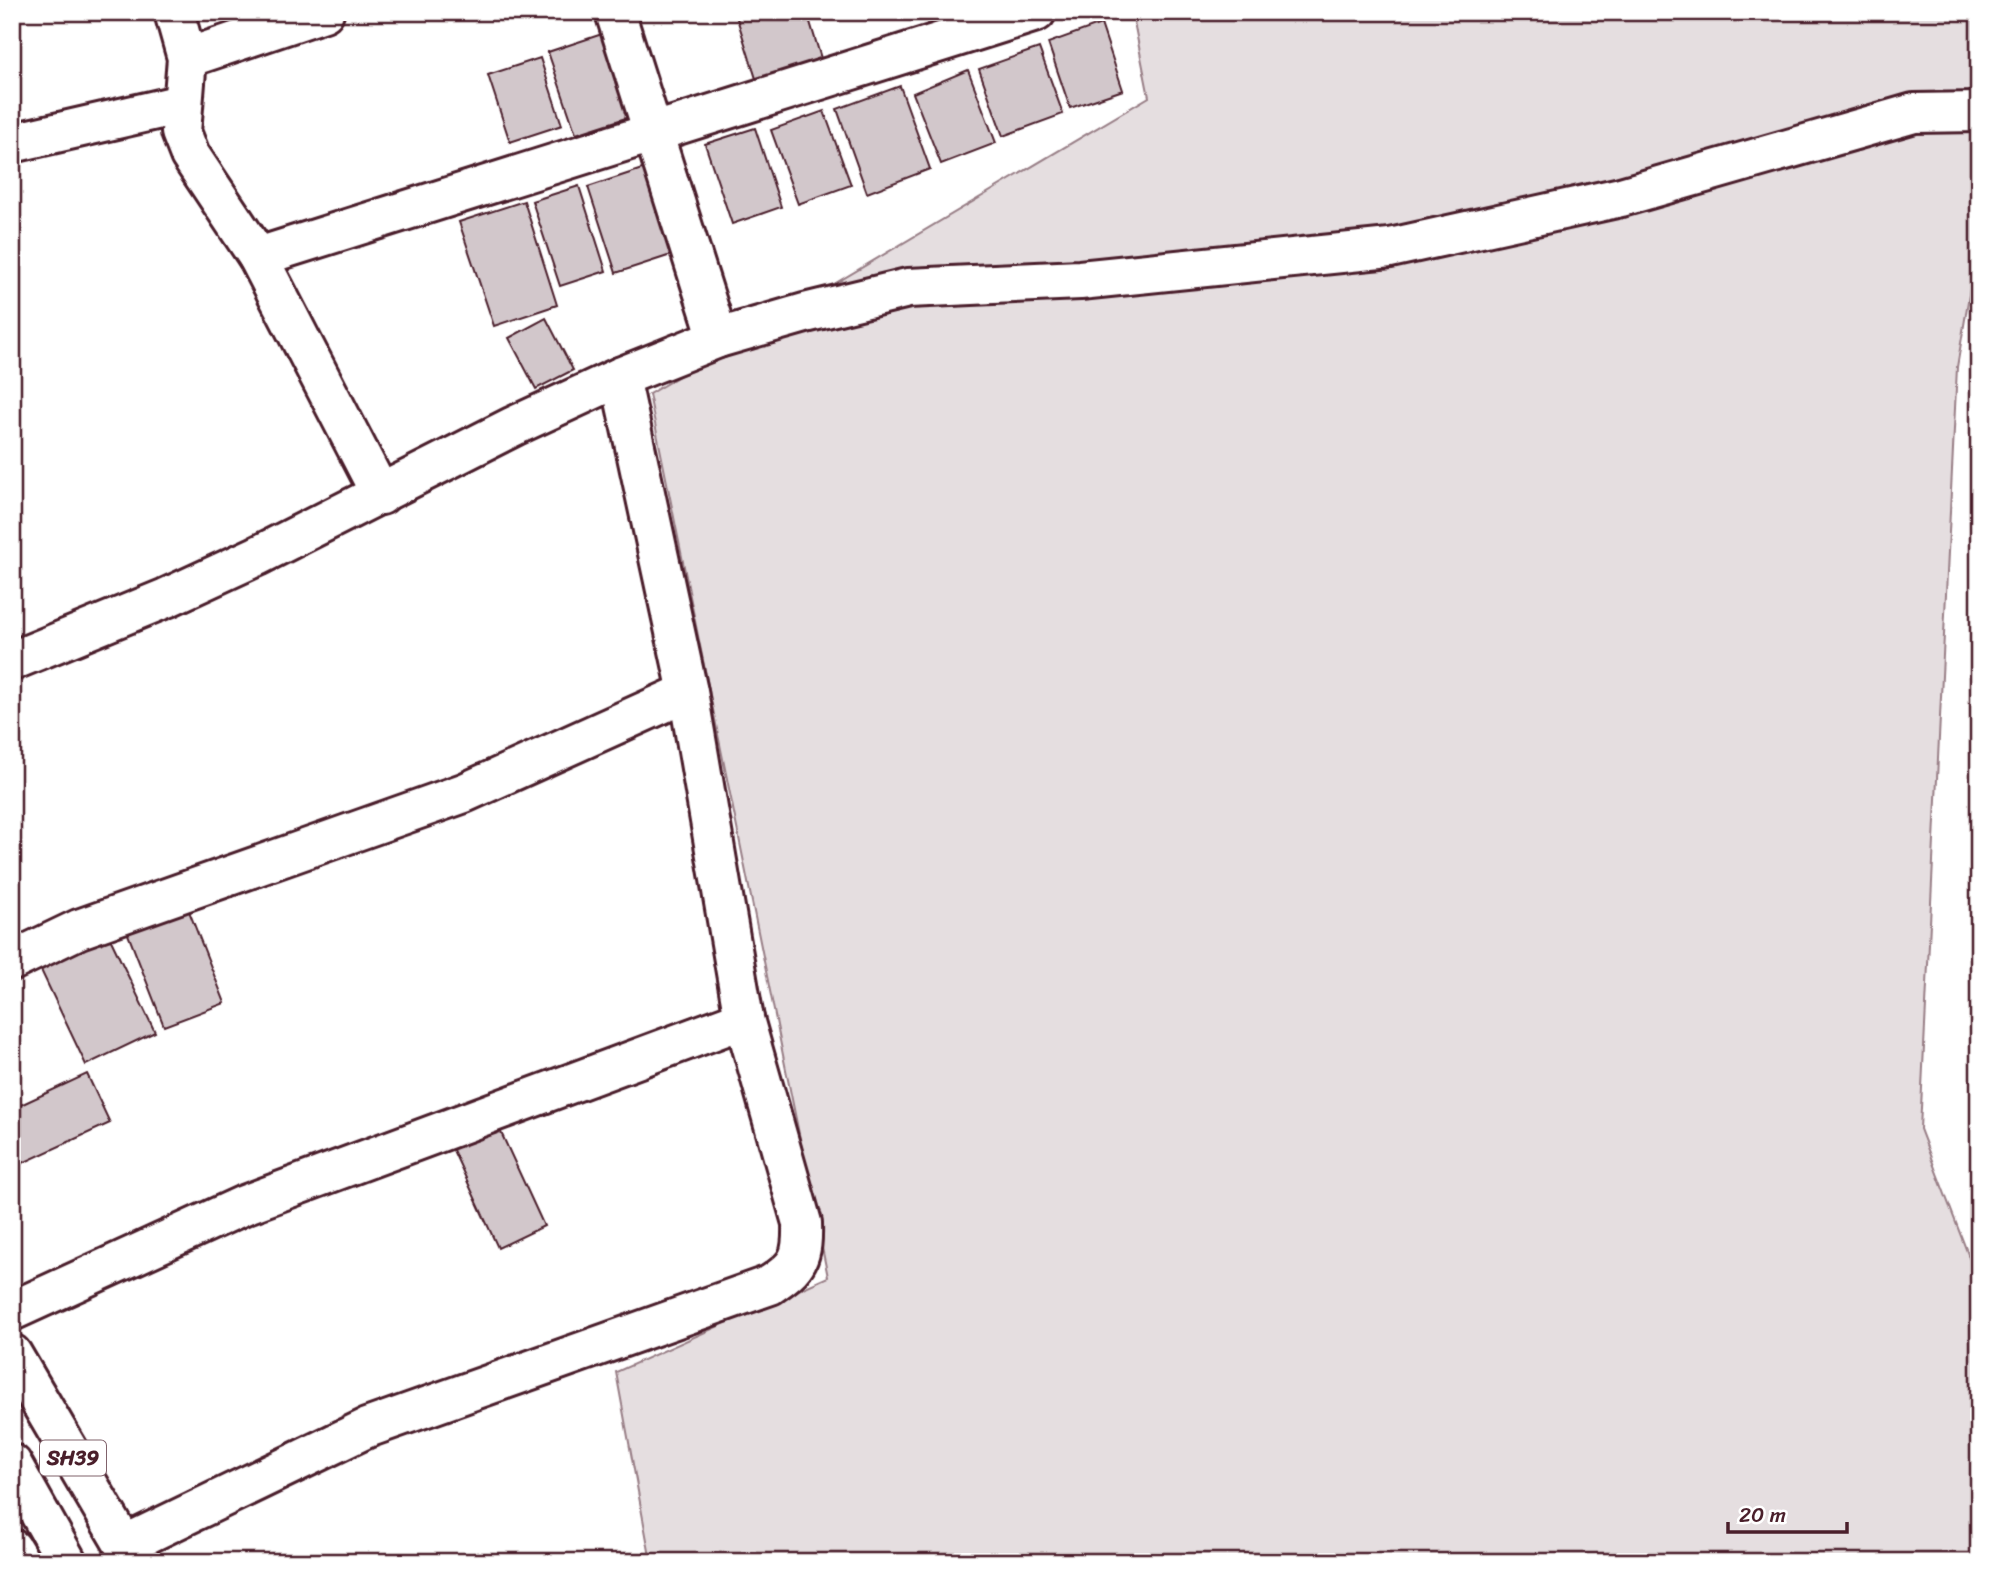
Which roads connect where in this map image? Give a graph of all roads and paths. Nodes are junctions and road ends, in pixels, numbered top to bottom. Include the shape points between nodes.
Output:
1 (174, 12) edge
2 (324, 12) edge
3 (615, 12) edge
4 (1036, 12) edge
5 (187, 58) junction
6 (182, 104) junction
7 (1979, 112) edge
8 (652, 131) junction
9 (12, 142) edge
10 (258, 257) junction
11 (718, 338) junction
12 (620, 377) junction
13 (381, 495) junction
14 (12, 661) edge
15 (688, 692) junction
16 (12, 961) edge
17 (744, 1019) junction
18 (12, 1311) edge
19 (12, 1354) edge
20 (12, 1464) edge
21 (12, 1549) edge
22 (129, 1553) edge
23 (20, 1562) edge
24 (67, 1562) edge

1 - 5 street
2 - 5 street
3 - 8 street
4 - 8 street
5 - 6 street
6 - 9 street
6 - 10 street via 181,132 190,155
7 - 11 street via 1914,113 1621,197 1390,248 1080,280 908,288
8 - 10 street
8 - 11 street
10 - 13 street
11 - 12 street
12 - 13 street
12 - 15 street
13 - 14 street via 166,598
15 - 16 street via 464,793 79,929
15 - 17 street
17 - 18 street via 244,1205
17 - 22 street via 802,1223 803,1250 792,1271 770,1285 367,1428
19 - 22 street, SH39
20 - 24 street
21 - 23 street

